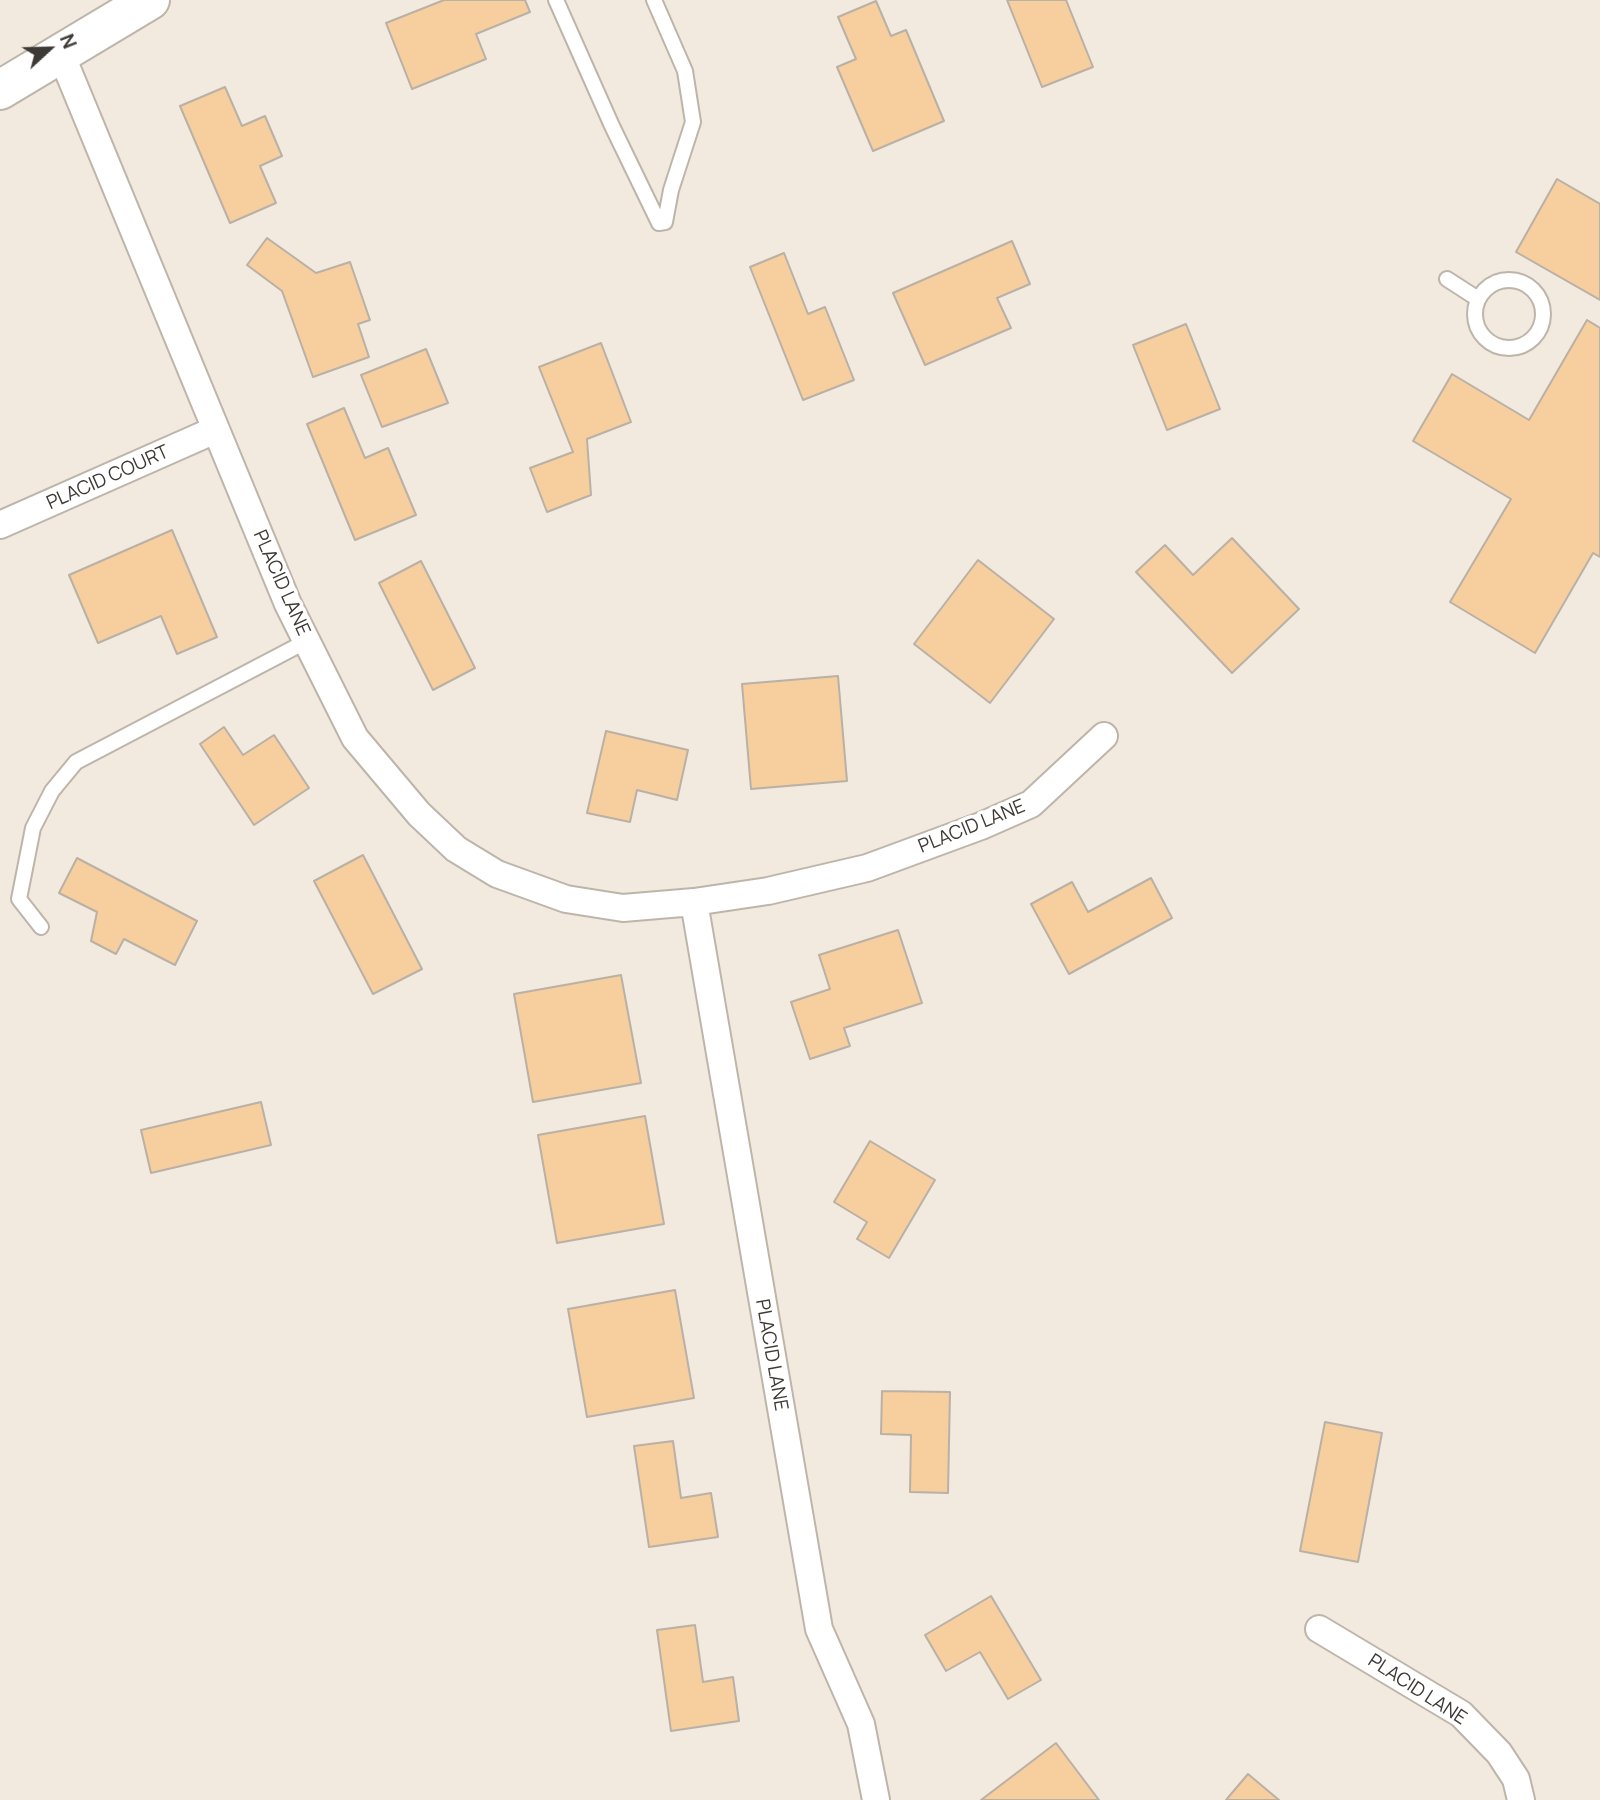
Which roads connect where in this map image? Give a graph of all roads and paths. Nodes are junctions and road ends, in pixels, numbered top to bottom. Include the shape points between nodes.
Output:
1 (150, 0) edge
2 (556, 0) edge
3 (654, 0) edge
4 (61, 54) junction
5 (0, 90) edge
6 (1447, 279) dead end
7 (1478, 299) junction
8 (215, 430) junction
9 (0, 525) edge
10 (307, 641) junction
11 (1104, 736) dead end
12 (694, 902) junction
13 (41, 927) dead end
14 (1319, 1629) dead end
15 (876, 1800) edge
16 (1521, 1800) edge

1 - 4 main road
2 - 3 lane via 659,223 665,222 693,122 685,71
4 - 5 main road
4 - 8 street, PLACID LANE
6 - 7 lane
7 - 7 lane via 1476,322 1488,341 1510,348 1521,346 1539,331 1543,309 1525,284 1503,280
8 - 9 street, PLACID COURT
8 - 10 street, PLACID LANE
10 - 12 street, PLACID LANE via 355,738 419,814 456,849 497,874 566,899 623,908
10 - 13 lane via 76,762 51,791 33,828 19,899
11 - 12 street, PLACID LANE via 1031,804 981,826 867,868
12 - 15 street, PLACID LANE via 819,1629 861,1724
14 - 16 street, PLACID LANE via 1461,1714 1499,1753 1516,1779

